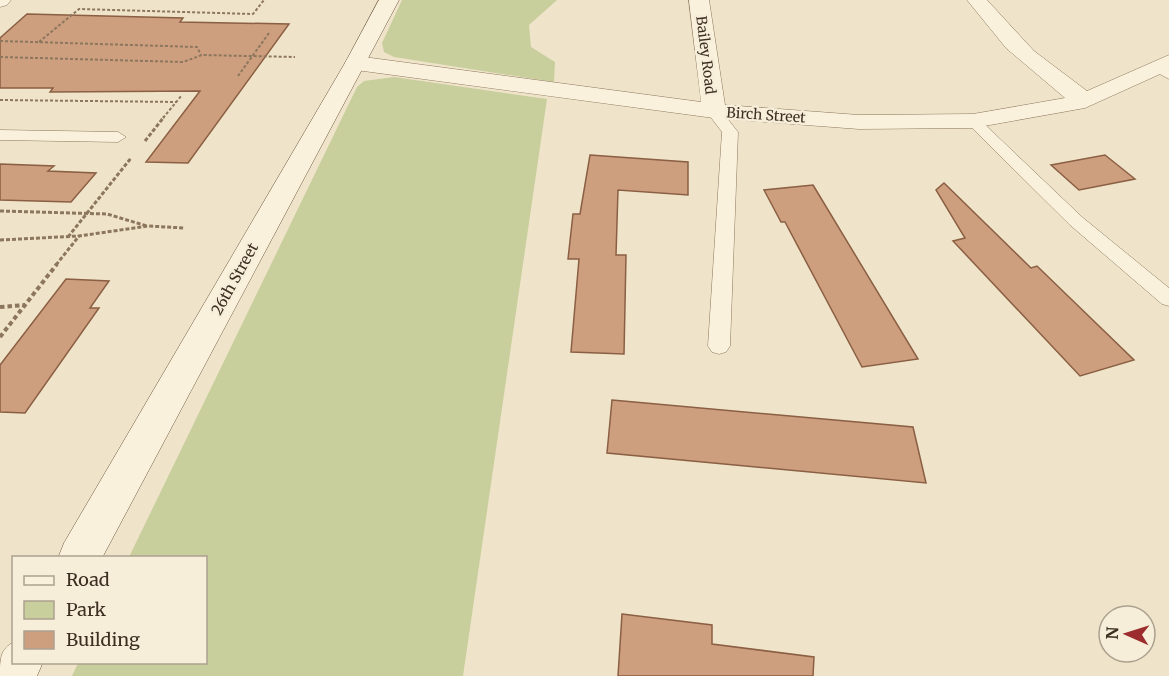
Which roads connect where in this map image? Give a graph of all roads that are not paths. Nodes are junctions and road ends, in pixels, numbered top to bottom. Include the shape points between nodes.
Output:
1 (389, 0) edge
2 (699, 0) edge
3 (977, 0) edge
4 (356, 63) junction
5 (1164, 68) edge
6 (1085, 101) junction
7 (714, 111) junction
8 (973, 121) junction
9 (0, 135) edge
10 (118, 137) dead end
11 (1169, 299) edge
12 (719, 346) dead end
13 (80, 556) edge

1 - 4 street, 26th Street
2 - 7 street, Bailey Road
3 - 6 street via 999,31 1041,71
4 - 7 street, Birch Street
4 - 13 street, 26th Street
5 - 6 street, Birch Street
6 - 8 street, Birch Street
7 - 8 street, Birch Street via 858,122
7 - 12 lane via 730,132
8 - 11 lane via 1076,221
9 - 10 lane

